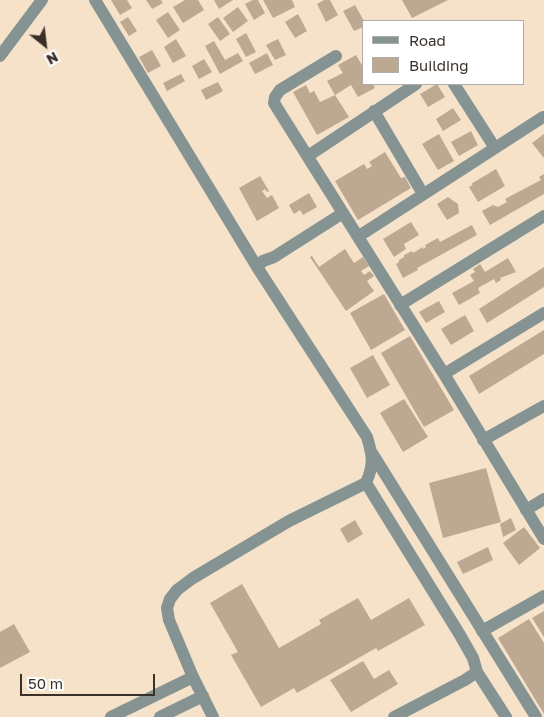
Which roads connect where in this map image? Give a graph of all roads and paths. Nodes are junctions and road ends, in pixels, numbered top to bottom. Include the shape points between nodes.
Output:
1 (42, 0) edge
2 (95, 0) edge
3 (0, 56) edge
4 (336, 56) dead end
5 (414, 85) edge
6 (455, 85) edge
7 (374, 111) junction
8 (543, 117) edge
9 (495, 148) junction
10 (308, 156) junction
11 (423, 194) junction
12 (343, 213) junction
13 (544, 216) edge
14 (358, 236) junction
15 (257, 267) junction
16 (400, 305) junction
17 (544, 313) edge
18 (444, 374) junction
19 (544, 406) edge
20 (483, 440) junction
21 (372, 453) junction
22 (366, 483) junction
23 (544, 499) edge
24 (526, 510) junction
25 (544, 540) edge
26 (544, 596) edge
27 (482, 631) junction
28 (476, 672) junction
29 (193, 677) junction
30 (203, 696) junction
31 (111, 717) edge
32 (160, 717) edge
33 (214, 717) edge
34 (394, 717) edge
35 (506, 717) edge
36 (536, 717) edge

1 - 3 street
2 - 15 street
4 - 10 street via 280,90 275,97 274,102
5 - 7 street
6 - 9 street
7 - 10 street
7 - 11 street
8 - 9 street
9 - 11 street
10 - 12 street
11 - 14 street
12 - 14 street
12 - 15 street
13 - 16 street
14 - 16 street
15 - 21 street via 367,437
16 - 18 street
17 - 18 street
18 - 20 street
19 - 20 street
20 - 24 street
21 - 22 street via 372,470
21 - 27 street
22 - 28 street via 473,658
22 - 29 street via 289,521 177,590 167,608 169,620
23 - 24 street
24 - 25 street
26 - 27 street
27 - 36 street
28 - 34 street
28 - 35 street
29 - 30 street
29 - 31 street
30 - 32 street
30 - 33 street

